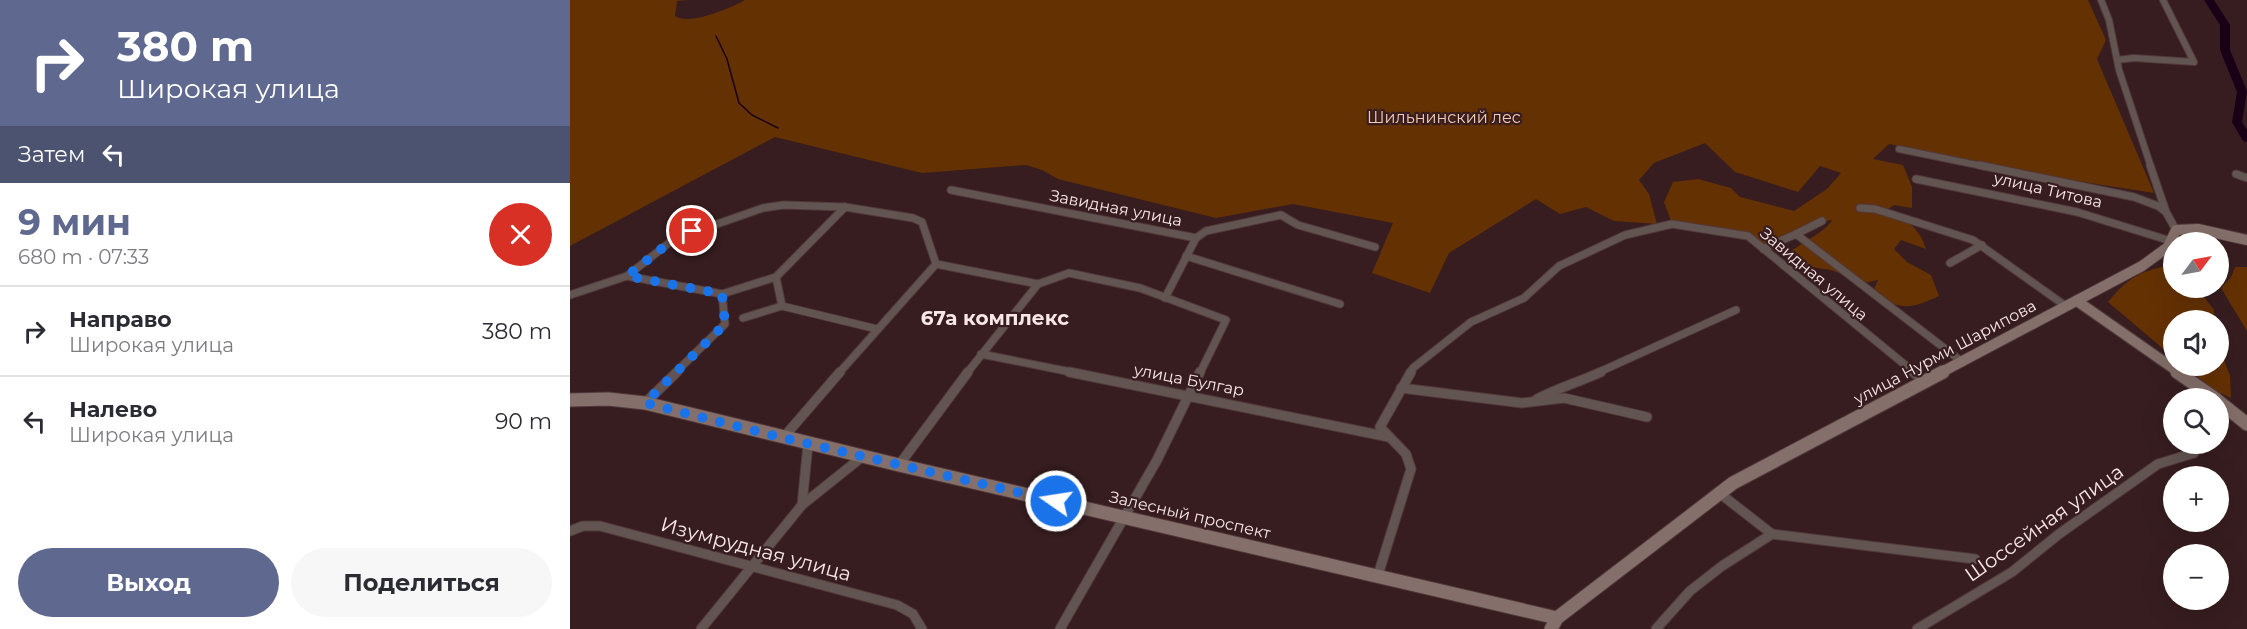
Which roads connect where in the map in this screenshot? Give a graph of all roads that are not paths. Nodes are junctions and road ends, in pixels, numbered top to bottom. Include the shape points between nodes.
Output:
1 (2101, 0) edge
2 (2163, 0) edge
3 (2117, 60) junction
4 (1899, 149) dead end
5 (2236, 174) dead end
6 (2247, 178) edge
7 (1916, 179) dead end
8 (951, 190) dead end
9 (845, 207) junction
10 (1860, 208) dead end
11 (2166, 212) junction
12 (1822, 221) dead end
13 (2176, 230) joint
14 (1796, 234) junction
15 (1196, 238) junction
16 (2163, 238) edge
17 (2247, 240) edge
18 (1982, 245) junction
19 (1375, 247) dead end
20 (1763, 249) junction
21 (2163, 252) edge
22 (1186, 256) junction
23 (1950, 263) dead end
24 (936, 264) junction
25 (627, 276) junction
26 (776, 277) junction
27 (1038, 284) junction
28 (722, 294) junction
29 (570, 295) edge
30 (1165, 298) junction
31 (1340, 304) dead end
32 (2072, 304) junction
33 (782, 306) junction
34 (1736, 310) dead end
35 (743, 318) dead end
36 (877, 329) junction
37 (981, 354) junction
38 (1961, 361) junction
39 (1924, 381) junction
40 (1574, 384) junction
41 (1401, 388) junction
42 (2199, 388) edge
43 (1187, 395) junction
44 (1564, 398) junction
45 (570, 399) edge
46 (1533, 401) junction
47 (645, 403) junction
48 (2229, 410) edge
49 (1647, 417) dead end
50 (2247, 424) edge
51 (1390, 437) junction
52 (783, 438) junction
53 (808, 444) junction
54 (2191, 454) edge
55 (862, 457) junction
56 (899, 465) junction
57 (1718, 492) junction
58 (802, 505) junction
59 (1124, 516) junction
60 (570, 531) edge
61 (1772, 534) junction
62 (1975, 559) dead end
63 (752, 567) junction
64 (1378, 575) junction
65 (1554, 623) edge
66 (702, 629) edge
67 (922, 629) edge
68 (1060, 629) edge
69 (1656, 629) edge
70 (1917, 629) edge

1 - 3 street
2 - 3 street via 2194,62
3 - 11 street
4 - 11 street via 2134,197
5 - 6 street
7 - 16 street, улица Титова via 2005,195 2104,219
8 - 15 street, Завидная улица
9 - 24 street via 922,222
9 - 25 street via 763,208 674,239
9 - 26 street
10 - 18 street via 1962,235
11 - 13 street
12 - 14 street
13 - 17 main road via 2198,229
14 - 20 street
14 - 38 street
15 - 19 street, Завидная улица via 1206,231 1281,215 1298,225
15 - 22 street
18 - 23 street
18 - 32 street
20 - 39 street, Завидная улица
20 - 41 street, Завидная улица via 1748,236 1672,224 1625,235 1559,266 1524,298 1471,322 1413,368
21 - 32 main road, улица Нурми Шарипова
22 - 30 street
22 - 31 street
24 - 27 street
24 - 36 street
25 - 28 street
25 - 29 street
26 - 28 street
26 - 33 street
27 - 30 street via 1069,273 1140,288
27 - 37 street
28 - 47 street via 725,324
30 - 43 street via 1226,320
32 - 38 main road, улица Нурми Шарипова
32 - 42 main road
33 - 35 street
33 - 36 street
34 - 40 street
36 - 52 street
37 - 43 street, улица Булгар
37 - 56 street
38 - 39 main road, улица Нурми Шарипова
39 - 57 main road, улица Нурми Шарипова
40 - 44 street
40 - 46 street via 1566,384
41 - 46 street via 1522,403
41 - 51 street, Завидная улица via 1380,427
43 - 51 street, улица Булгар
43 - 59 street via 1157,460
44 - 46 street
44 - 49 street
45 - 47 main road, Залесный проспект
47 - 52 main road, Залесный проспект
48 - 50 main road
51 - 64 street via 1406,454 1411,469
52 - 53 main road, Залесный проспект
53 - 55 main road, Залесный проспект
53 - 58 street
54 - 70 street, Шоссейная улица via 2158,464 2058,534 2012,572
55 - 56 main road, Залесный проспект
55 - 58 street
56 - 59 main road, Залесный проспект
57 - 61 street
57 - 65 main road, улица Нурми Шарипова
58 - 63 street
59 - 64 main road, Залесный проспект
59 - 68 street
60 - 63 street, Изумрудная улица via 600,526
61 - 62 street
61 - 69 street via 1698,585
63 - 66 street
63 - 67 street, Изумрудная улица via 897,605 913,614
64 - 65 main road, Залесный проспект

